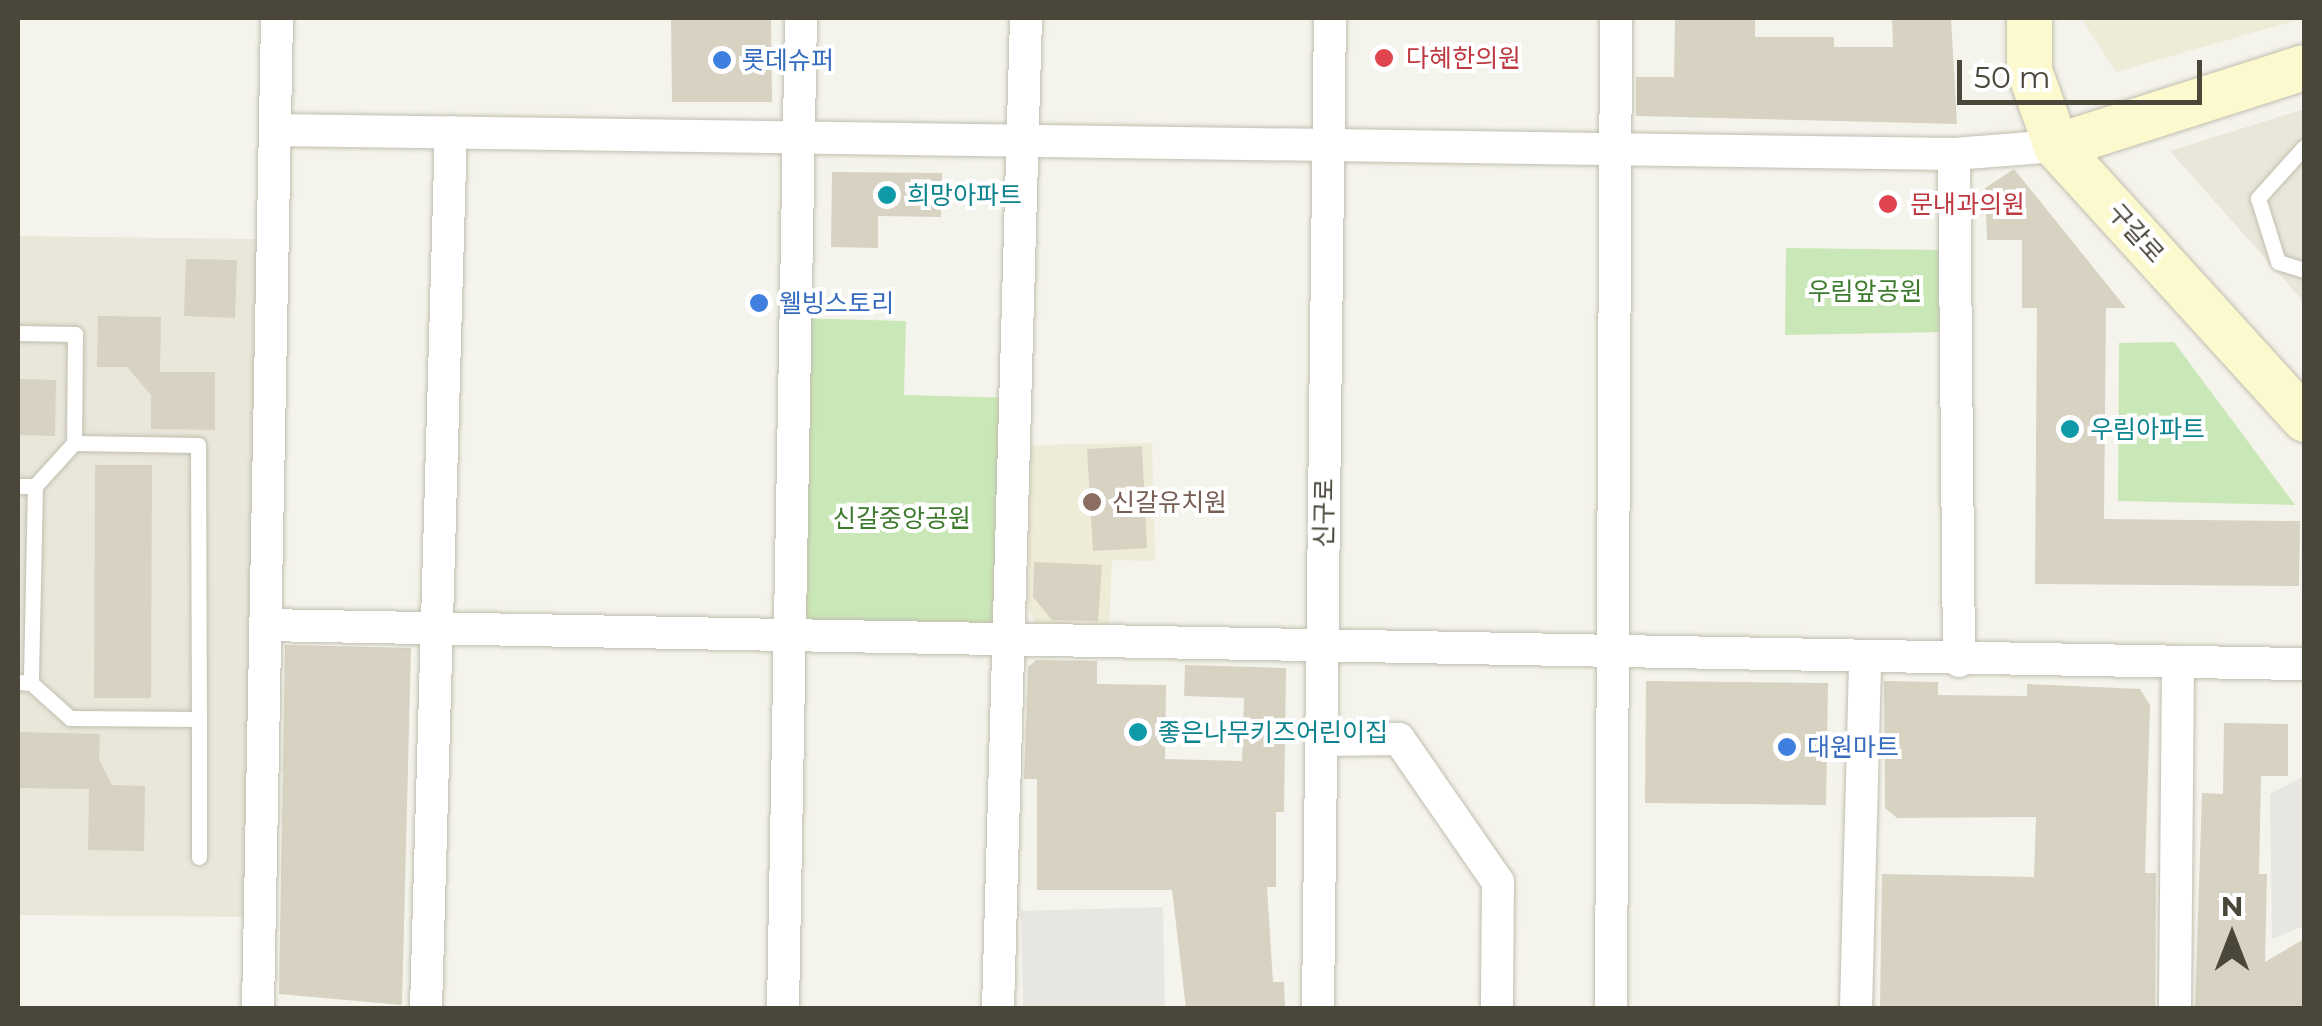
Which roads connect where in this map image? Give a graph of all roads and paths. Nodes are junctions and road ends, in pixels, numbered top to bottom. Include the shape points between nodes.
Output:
1 (277, 18) edge
2 (802, 18) edge
3 (1026, 18) edge
4 (1330, 18) edge
5 (1616, 18) edge
6 (2029, 18) edge
7 (2304, 67) edge
8 (275, 130) junction
9 (452, 132) junction
10 (797, 138) junction
11 (1025, 141) junction
12 (1328, 145) junction
13 (2056, 146) junction
14 (2304, 147) edge
15 (1614, 150) junction
16 (1954, 154) junction
17 (2304, 270) edge
18 (18, 333) edge
19 (2304, 419) edge
20 (74, 443) junction
21 (18, 486) edge
22 (35, 486) junction
23 (265, 625) junction
24 (437, 629) junction
25 (788, 638) junction
26 (1012, 642) junction
27 (1322, 648) junction
28 (1609, 654) junction
29 (1865, 659) junction
30 (1959, 662) junction
31 (2178, 662) junction
32 (2304, 664) edge
33 (24, 682) edge
34 (200, 720) junction
35 (1322, 740) junction
36 (199, 857) dead end
37 (258, 1008) edge
38 (426, 1008) edge
39 (783, 1008) edge
40 (998, 1008) edge
41 (1318, 1008) edge
42 (1496, 1008) edge
43 (1611, 1008) edge
44 (1856, 1008) edge
45 (2175, 1008) edge

1 - 8 street
2 - 10 street
3 - 11 street
4 - 12 street, 신구로
5 - 15 street
6 - 13 street, 구갈로 via 2030,70
7 - 13 street
8 - 9 street
8 - 23 street
9 - 10 street
9 - 24 street
10 - 11 street
10 - 25 street
11 - 12 street
11 - 26 street
12 - 15 street
12 - 27 street, 신구로
13 - 16 street
13 - 19 street, 구갈로
14 - 17 lane via 2258,198 2278,262
15 - 16 street
15 - 28 street
16 - 30 street
18 - 20 lane via 75,334
20 - 22 lane
20 - 34 lane via 198,445
21 - 22 lane
22 - 33 lane
23 - 24 street
23 - 37 street
24 - 25 street
24 - 38 street
25 - 26 street
25 - 39 street
26 - 27 street
26 - 40 street
27 - 28 street
27 - 35 street, 신구로
28 - 29 street
28 - 43 street
29 - 30 street
29 - 44 street
30 - 31 street
31 - 32 street
31 - 45 street
33 - 34 lane via 70,718
34 - 36 lane
35 - 41 street, 신구로
35 - 42 street via 1399,739 1498,882

